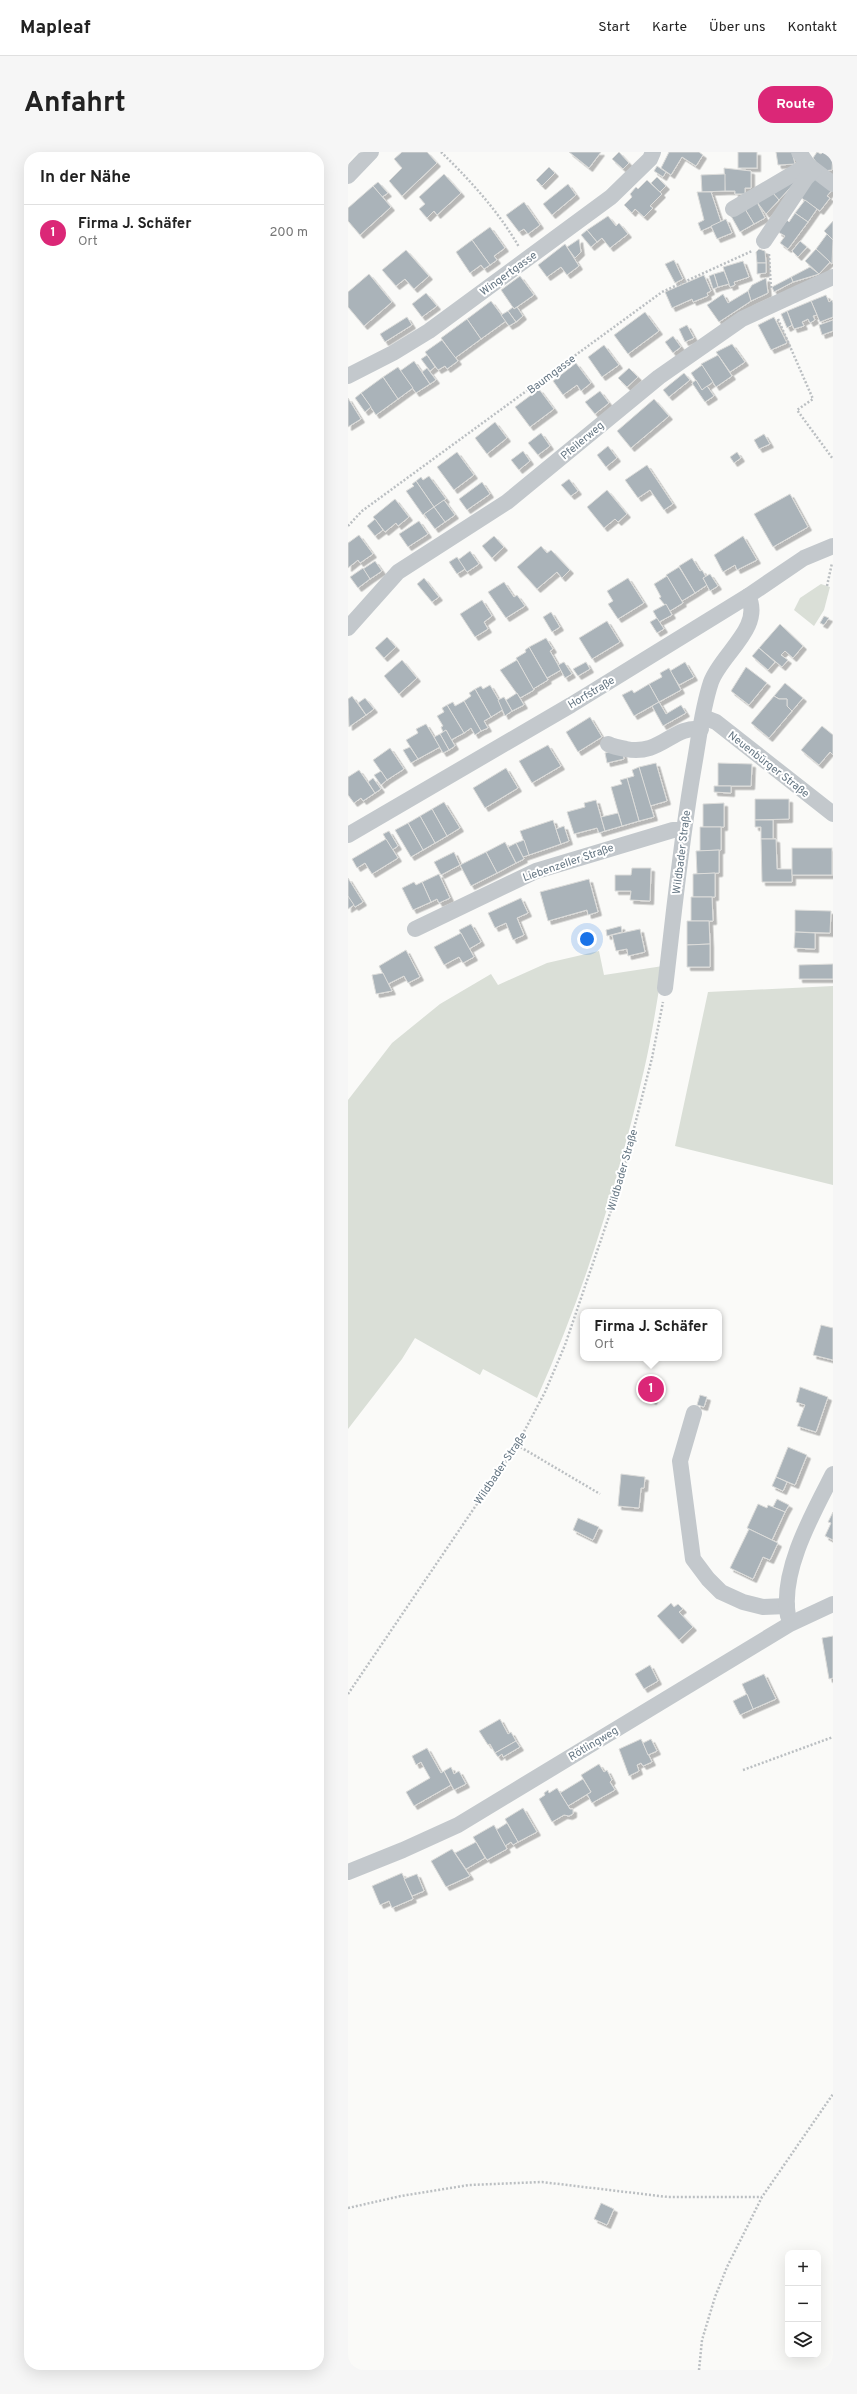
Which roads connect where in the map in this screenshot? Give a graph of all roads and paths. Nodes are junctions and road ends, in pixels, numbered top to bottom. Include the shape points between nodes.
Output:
1 (371, 152) edge
2 (441, 152) edge
3 (653, 152) edge
4 (799, 152) edge
5 (811, 167) junction
6 (348, 176) edge
7 (833, 184) edge
8 (733, 209) dead end
9 (515, 241) dead end
10 (764, 241) junction
11 (833, 277) edge
12 (773, 304) junction
13 (348, 376) edge
14 (833, 459) edge
15 (348, 526) edge
16 (833, 546) edge
17 (833, 560) edge
18 (827, 586) dead end
19 (748, 596) junction
20 (348, 628) edge
21 (702, 723) junction
22 (608, 744) dead end
23 (833, 814) edge
24 (683, 830) junction
25 (348, 835) edge
26 (415, 929) dead end
27 (665, 988) joint
28 (694, 1413) dead end
29 (517, 1445) junction
30 (833, 1474) edge
31 (600, 1494) dead end
32 (833, 1604) edge
33 (786, 1606) junction
34 (790, 1624) junction
35 (348, 1694) edge
36 (833, 1737) edge
37 (744, 1770) dead end
38 (348, 1872) edge
39 (833, 2094) edge
40 (762, 2197) junction
41 (348, 2208) edge
42 (699, 2370) edge

1 - 6 street
2 - 9 path via 465,175
3 - 13 street, Wingertgasse via 650,159 611,196 526,260 429,331 393,354
4 - 5 street
5 - 7 street
5 - 8 street
5 - 10 street
10 - 12 path via 768,247
10 - 15 path, Baumgasse via 750,254 662,292 362,511
11 - 12 street, Pfeilerweg
12 - 14 path via 813,399 797,410
12 - 20 street, Pfeilerweg via 742,319 659,377 507,502 398,572
16 - 19 street, Horfstraße via 804,558
17 - 18 path
19 - 21 street, Wildbader Straße via 752,604 749,624 714,675 707,694
19 - 25 street, Horfstraße via 570,705
21 - 22 street via 651,749 632,750
21 - 23 street, Neuenbürger Straße via 716,722
21 - 24 street, Wildbader Straße
24 - 26 street, Liebenzeller Straße via 672,830 536,871
24 - 27 street, Wildbader Straße
27 - 29 path, Wildbader Straße via 652,1058 619,1187 565,1345
28 - 33 street via 680,1460 693,1559 721,1592 743,1602 763,1607
29 - 31 path
29 - 35 path, Wildbader Straße
30 - 33 street via 805,1531 796,1557
32 - 34 street, Rötlingweg
33 - 34 street
34 - 38 street, Rötlingweg via 458,1825
36 - 37 path
39 - 40 path
40 - 41 path via 668,2197 542,2182 469,2185
40 - 42 path via 715,2297 702,2340

